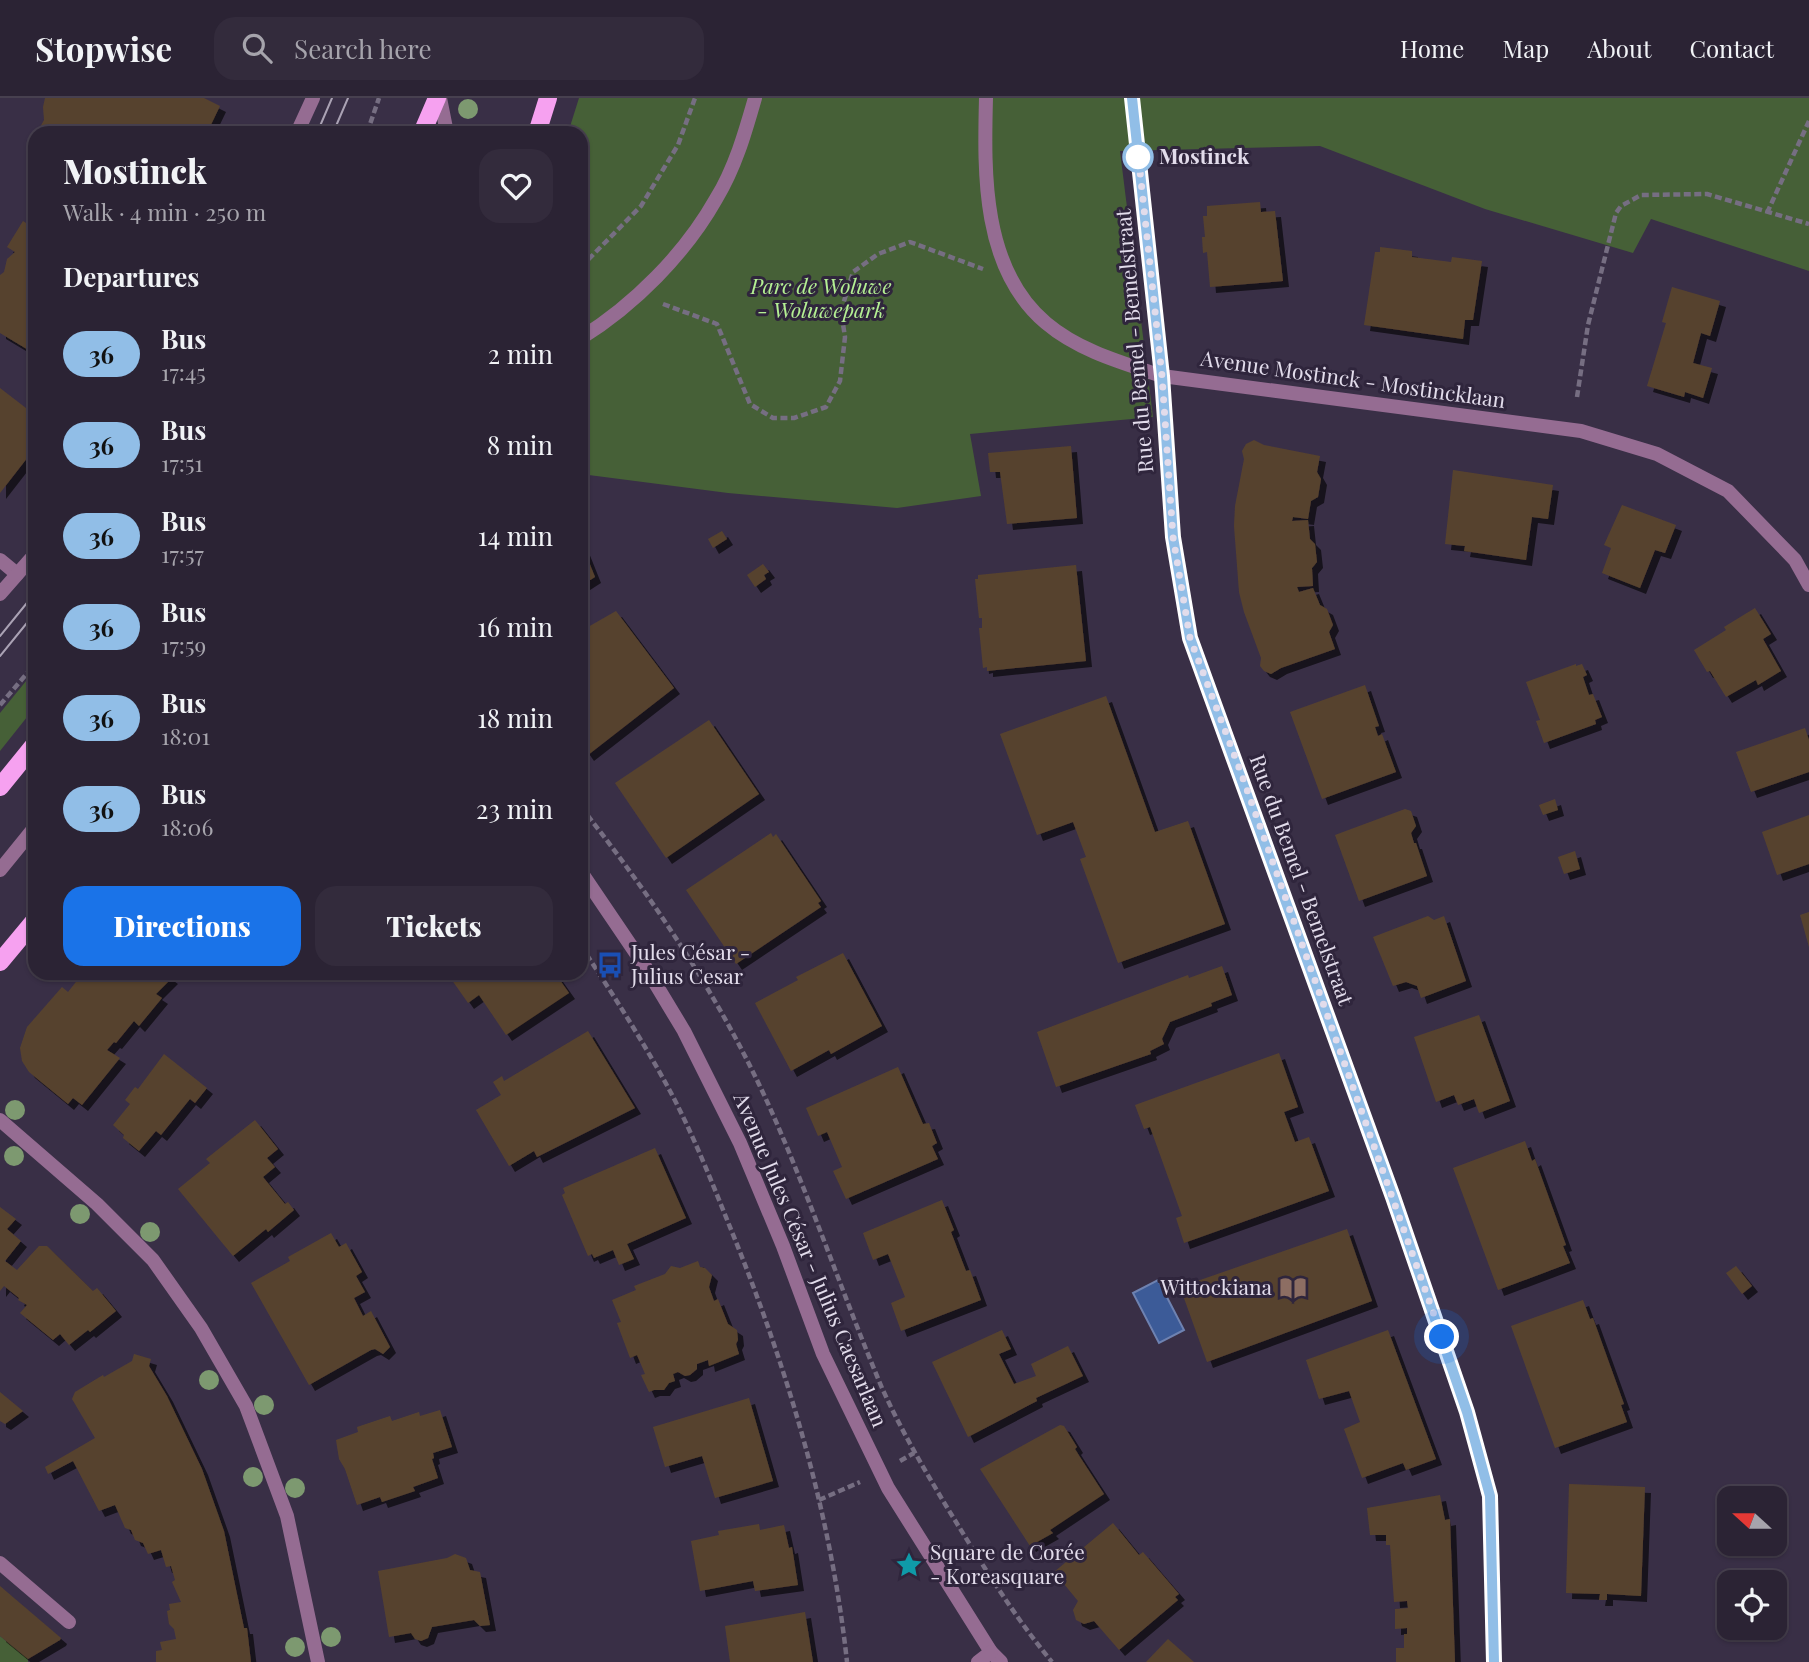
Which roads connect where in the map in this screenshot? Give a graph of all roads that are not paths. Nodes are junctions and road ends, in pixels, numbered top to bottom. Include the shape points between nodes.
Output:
1 (313, 98) edge
2 (439, 98) edge
3 (548, 98) edge
4 (755, 98) edge
5 (986, 98) edge
6 (1132, 98) edge
7 (300, 126) edge
8 (425, 126) edge
9 (445, 126) edge
10 (539, 126) edge
11 (588, 332) edge
12 (1162, 376) junction
13 (0, 560) edge
14 (28, 561) edge
15 (17, 573) junction
16 (1809, 585) edge
17 (0, 594) edge
18 (28, 753) edge
19 (0, 787) edge
20 (28, 836) edge
21 (0, 870) edge
22 (588, 882) edge
23 (28, 928) edge
24 (0, 962) edge
25 (0, 1120) edge
26 (0, 1563) edge
27 (69, 1622) dead end
28 (996, 1657) edge
29 (318, 1662) edge
30 (978, 1662) edge
31 (1494, 1662) edge

1 - 7 street
2 - 8 main road
2 - 9 street
3 - 10 main road
4 - 11 street via 737,156 717,199 691,237 637,294
5 - 12 street, Avenue Mostinck - Mostincklaan via 993,228 1012,282 1045,323 1113,360
6 - 12 street, Rue du Bemel - Bemelstraat
12 - 16 street, Avenue Mostinck - Mostincklaan via 1581,431 1657,454 1728,491 1796,560
12 - 31 street, Rue du Bemel - Bemelstraat via 1173,537 1190,638 1467,1412 1490,1496
13 - 15 street
14 - 15 street
15 - 17 street
18 - 19 main road
20 - 21 street
22 - 28 street, Avenue Jules César - Julius Caesarlaan via 684,1031 740,1143 823,1354 888,1488
23 - 24 main road
25 - 29 street via 97,1203 153,1260 201,1328 247,1406 287,1516
26 - 27 street
28 - 30 street, Avenue Jules César - Julius Caesarlaan

